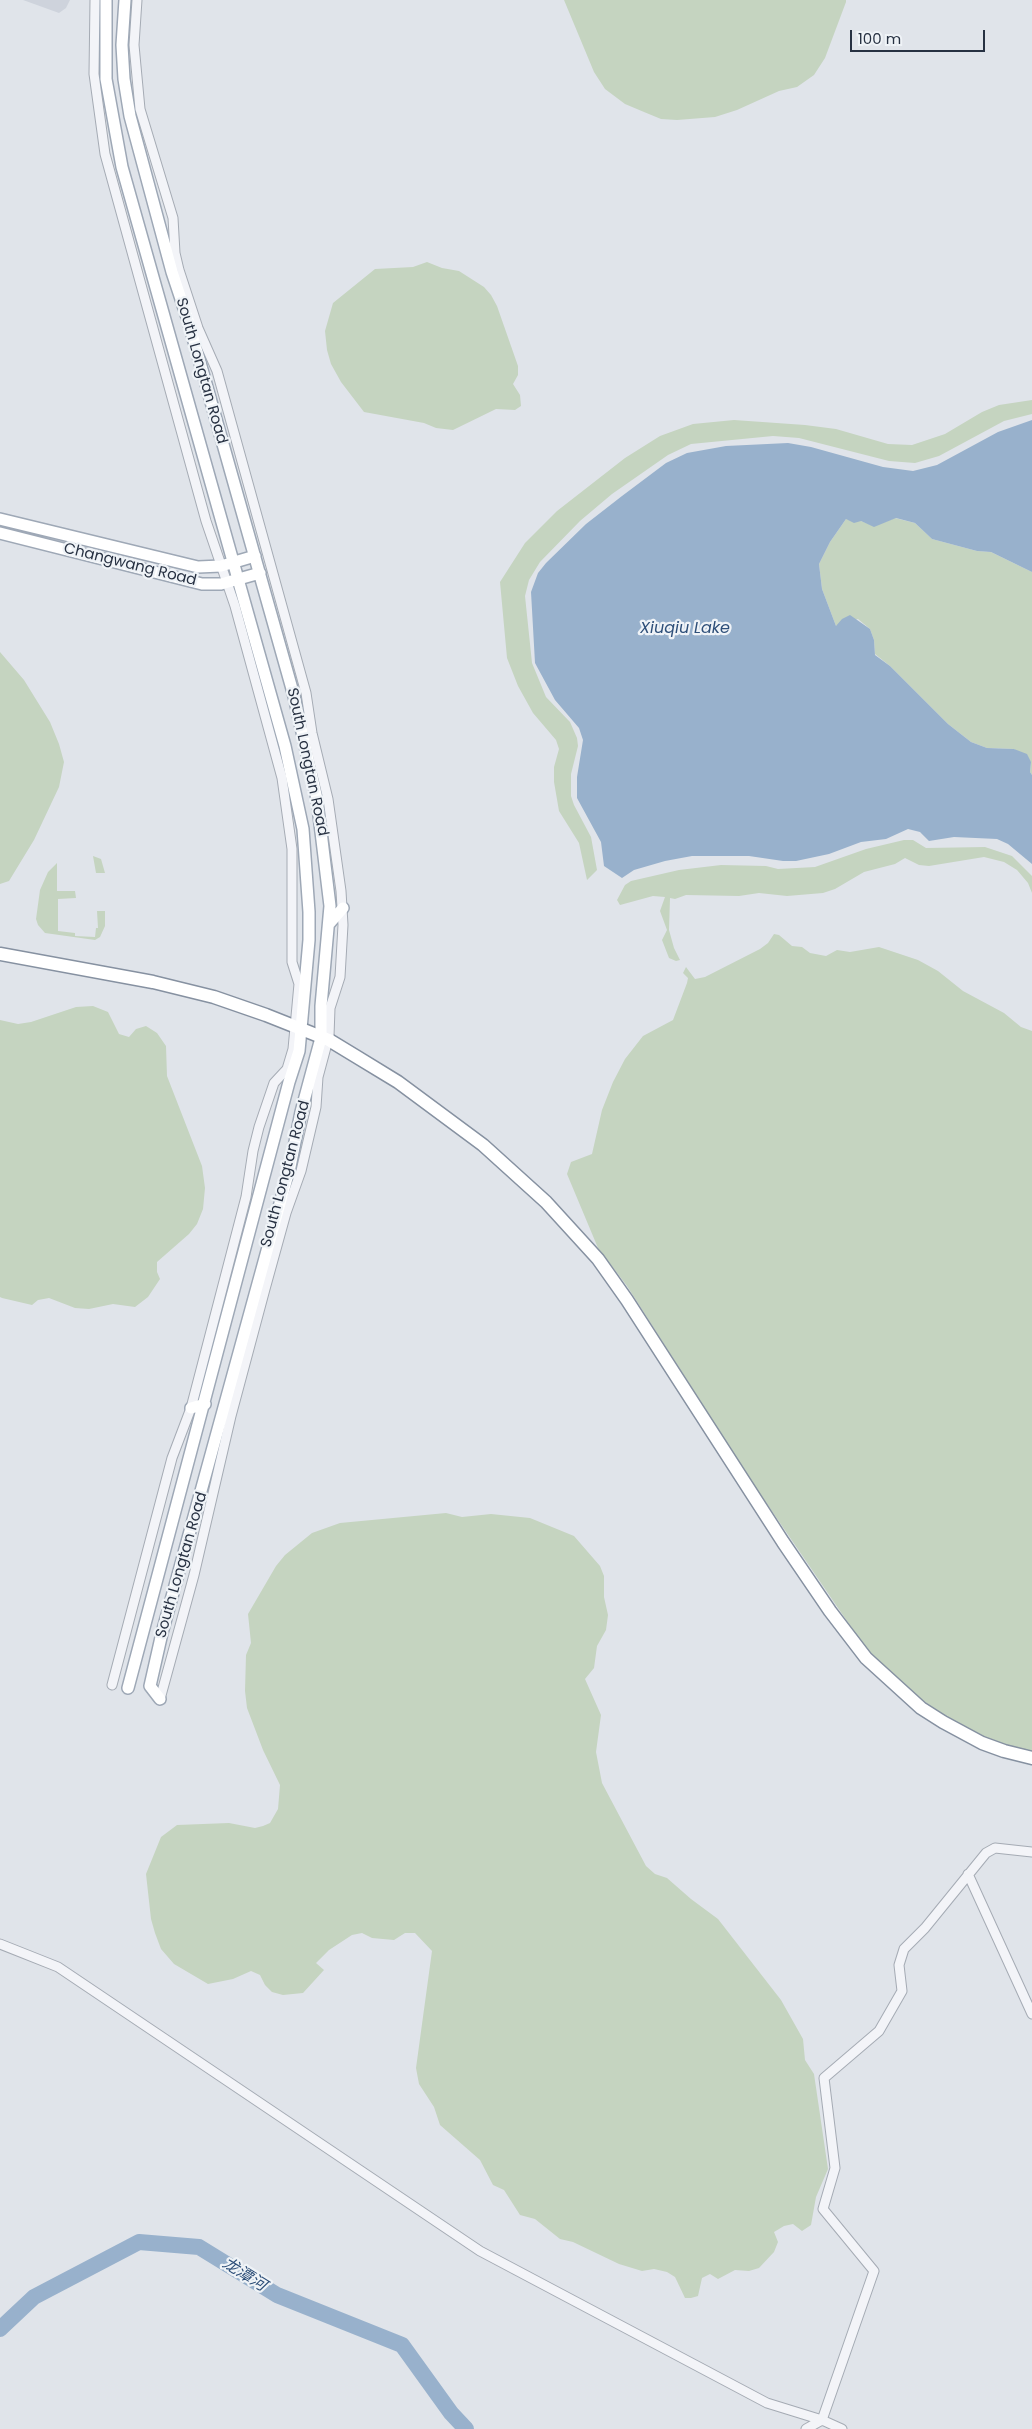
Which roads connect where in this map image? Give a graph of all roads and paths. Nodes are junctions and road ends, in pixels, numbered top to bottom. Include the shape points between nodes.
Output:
1 (95, 0) edge
2 (106, 0) edge
3 (125, 0) edge
4 (137, 0) edge
5 (158, 218) junction
6 (136, 223) junction
7 (174, 253) junction
8 (170, 264) junction
9 (203, 373) junction
10 (182, 379) junction
11 (0, 519) edge
12 (0, 533) edge
13 (255, 556) junction
14 (234, 563) junction
15 (222, 566) junction
16 (260, 573) junction
17 (232, 581) junction
18 (343, 908) junction
19 (329, 924) junction
20 (308, 951) junction
21 (327, 953) junction
22 (0, 954) edge
23 (298, 1029) junction
24 (325, 1039) junction
25 (283, 1107) junction
26 (301, 1112) junction
27 (205, 1404) junction
28 (191, 1408) junction
29 (112, 1685) dead end
30 (128, 1688) dead end
31 (160, 1699) joint
32 (1032, 1758) edge
33 (1032, 1852) edge
34 (968, 1874) junction
35 (0, 1944) edge
36 (1032, 2014) edge
37 (822, 2420) junction
38 (806, 2429) edge
39 (842, 2429) edge

1 - 15 street via 94,74 105,154 206,521
2 - 6 main road, South Longtan Road via 106,79 119,154
3 - 5 main road, South Longtan Road via 122,45 125,89
4 - 7 street via 134,45 137,92 173,218
5 - 6 main road
5 - 8 main road, South Longtan Road
6 - 10 main road, South Longtan Road
7 - 8 main road
7 - 18 street via 196,324 217,371 306,693 310,727 328,799
8 - 9 main road, South Longtan Road
9 - 10 main road
9 - 13 main road, South Longtan Road
10 - 14 main road, South Longtan Road
11 - 15 main road, Changwang Road via 182,564 208,568
12 - 17 main road, Changwang Road via 202,584
13 - 14 main road, Changwang Road
13 - 16 main road, South Longtan Road
14 - 15 main road, Changwang Road
14 - 17 main road, South Longtan Road
15 - 17 street
16 - 17 main road, Changwang Road
16 - 19 main road, South Longtan Road via 318,799
17 - 20 main road, South Longtan Road via 285,746 299,806 308,891
17 - 23 street via 287,804 292,849 292,962 298,984
18 - 19 main road
18 - 24 street via 340,977
19 - 21 main road, South Longtan Road
20 - 21 main road
20 - 23 main road, South Longtan Road
21 - 24 main road, South Longtan Road via 321,1006
22 - 23 highway via 146,980 214,997
23 - 24 highway
23 - 25 main road, South Longtan Road via 299,1051
23 - 28 street via 287,1069 274,1083 256,1140 246,1197
24 - 26 main road, South Longtan Road
24 - 31 street via 316,1107 301,1172 286,1213 231,1416 194,1575
24 - 32 highway via 398,1082 483,1145 546,1202 598,1258 783,1542 866,1658 921,1708 943,1722 982,1743
25 - 26 main road
25 - 27 main road, South Longtan Road
26 - 31 main road, South Longtan Road via 290,1167 162,1633 150,1686
27 - 28 main road
27 - 30 main road, South Longtan Road
28 - 29 street via 172,1458
33 - 34 street via 995,1848 986,1852
34 - 36 street
34 - 37 street via 904,1949 899,1965 902,1991 879,2031 824,2078 835,2168 823,2209 874,2271
35 - 37 street via 58,1967 480,2251 767,2403
37 - 38 street
37 - 39 street

